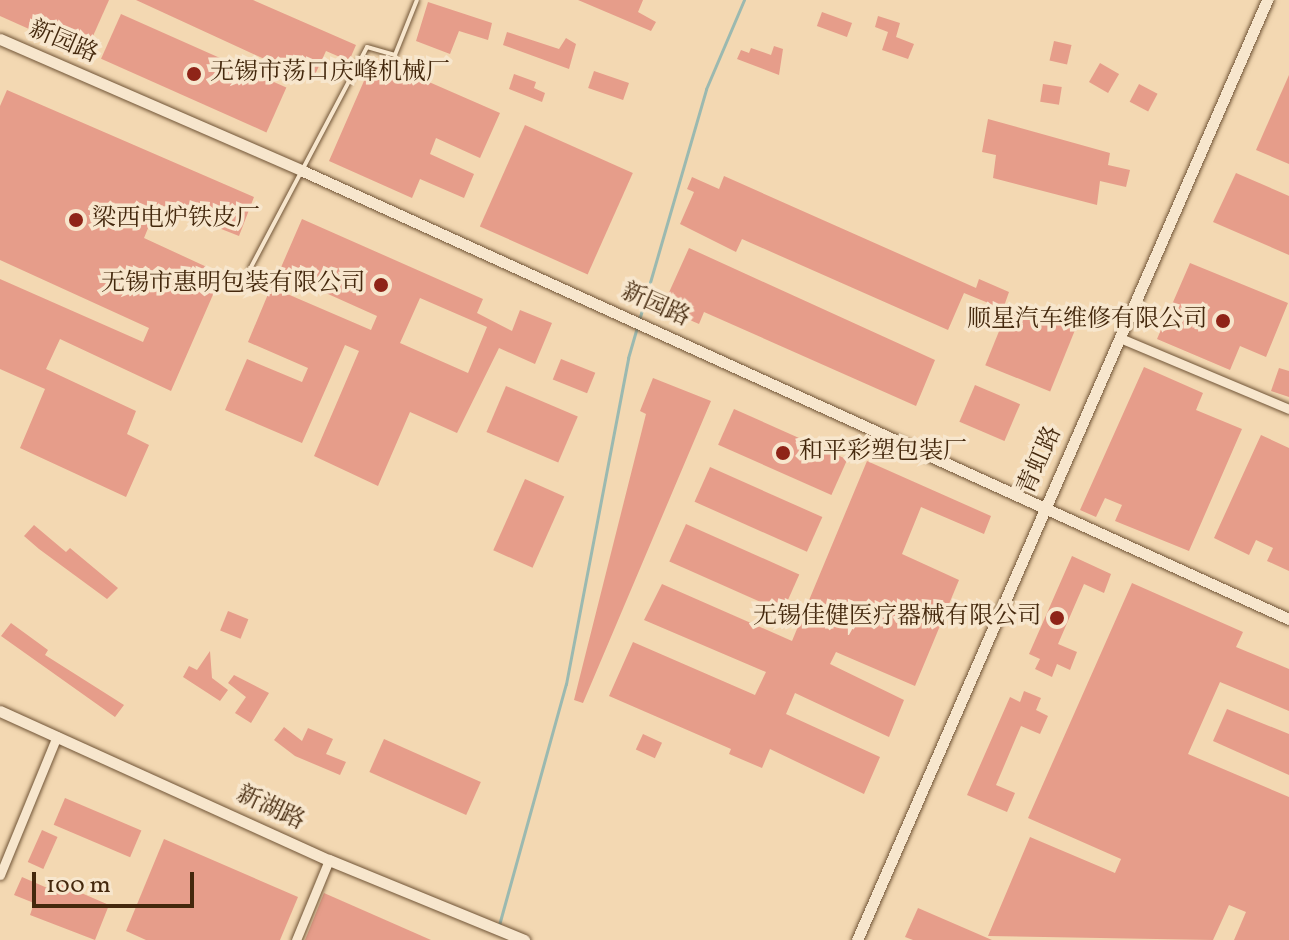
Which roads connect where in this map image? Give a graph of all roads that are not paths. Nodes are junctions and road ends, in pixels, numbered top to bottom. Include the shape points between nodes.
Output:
1 (417, 0) edge
2 (1267, 0) edge
3 (0, 39) edge
4 (303, 171) junction
5 (250, 269) dead end
6 (1120, 338) junction
7 (1289, 409) edge
8 (1045, 507) junction
9 (1289, 619) edge
10 (0, 711) edge
11 (57, 736) junction
12 (329, 860) junction
13 (0, 875) edge
14 (296, 940) edge
15 (524, 940) edge
16 (857, 940) edge

1 - 4 lane via 395,55 367,47
2 - 6 street, 青虹路
3 - 4 street, 新园路
4 - 5 lane
4 - 8 street, 新园路
6 - 7 street
6 - 8 street, 青虹路
8 - 9 street, 新园路
8 - 16 street, 青虹路
10 - 11 street, 新湖路
11 - 12 street, 新湖路
11 - 13 street
12 - 14 street
12 - 15 street, 新湖路

